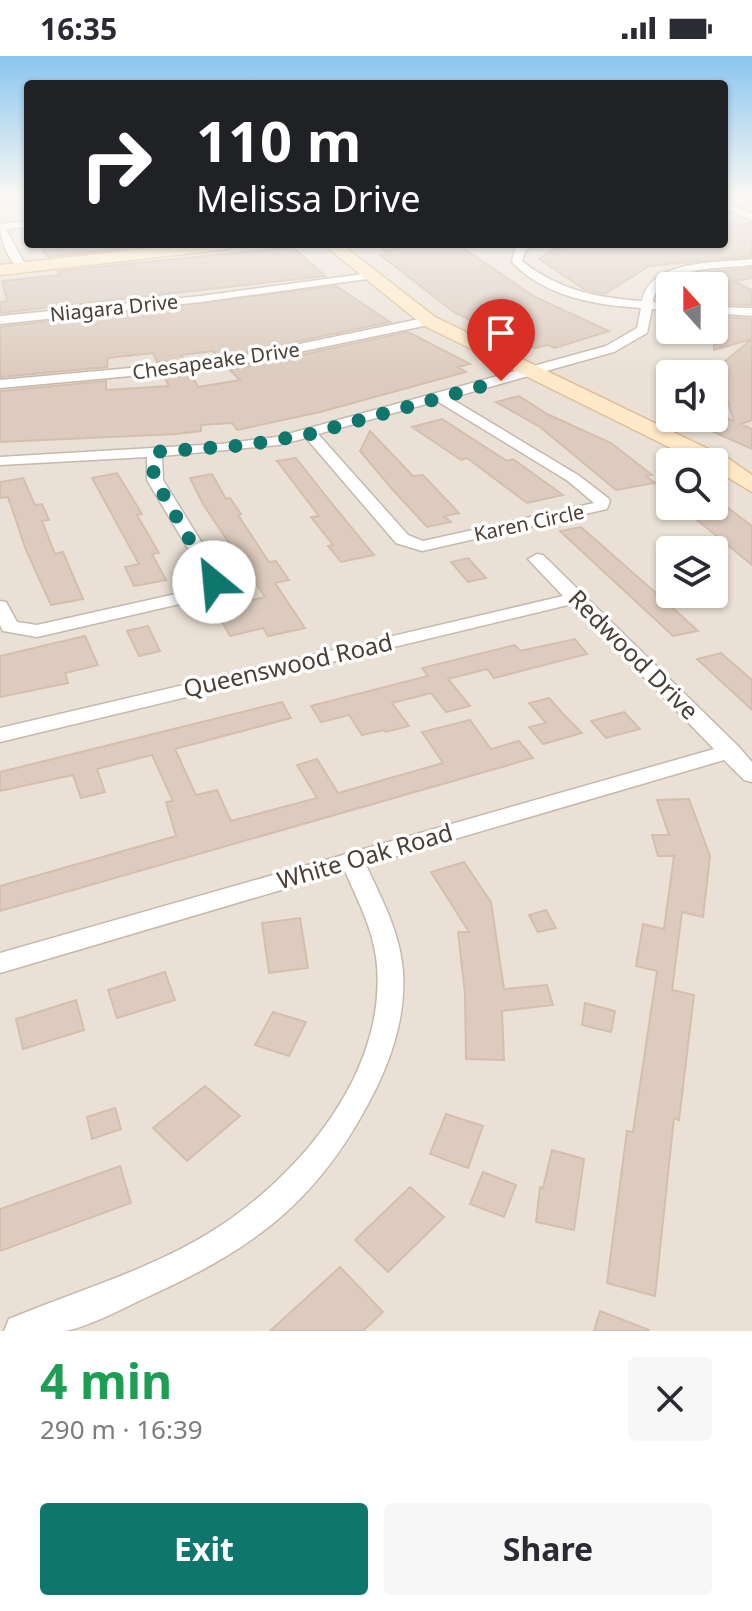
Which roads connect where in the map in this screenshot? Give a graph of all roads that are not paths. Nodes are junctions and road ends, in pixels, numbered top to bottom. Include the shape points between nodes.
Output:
1 (15, 256) edge
2 (130, 256) edge
3 (345, 256) edge
4 (518, 256) edge
5 (752, 262) edge
6 (22, 268) junction
7 (0, 270) edge
8 (370, 276) junction
9 (650, 306) junction
10 (656, 306) edge
11 (728, 311) edge
12 (752, 312) edge
13 (0, 320) edge
14 (429, 321) junction
15 (531, 372) junction
16 (0, 384) edge
17 (441, 398) junction
18 (310, 434) junction
19 (155, 452) junction
20 (0, 461) edge
21 (752, 485) edge
22 (537, 559) dead end
23 (576, 598) junction
24 (0, 606) edge
25 (0, 735) edge
26 (730, 751) junction
27 (752, 775) edge
28 (352, 861) junction
29 (0, 963) edge
30 (21, 1331) edge

1 - 6 street
2 - 6 street
3 - 8 street
4 - 9 street via 517,262 553,287
5 - 9 street via 665,277 652,285
6 - 7 street
8 - 13 street, Niagara Drive
8 - 14 street
9 - 10 street
9 - 15 street via 643,330 610,349
11 - 12 street
14 - 15 street
14 - 16 street, Chesapeake Drive via 198,368
15 - 17 street
15 - 21 street via 721,464
17 - 18 street
17 - 18 street, Karen Circle via 573,478 602,501 601,506 422,546 410,544
18 - 19 street
19 - 20 street
19 - 24 street via 155,480 214,577 212,587 37,631 10,627
22 - 23 street, Redwood Drive
23 - 25 street, Queenswood Road
23 - 26 street, Redwood Drive
26 - 27 street, Redwood Drive
26 - 28 street, White Oak Road
28 - 29 street, White Oak Road
28 - 30 street via 389,954 391,986 384,1032 344,1128 278,1204 216,1247 164,1275

